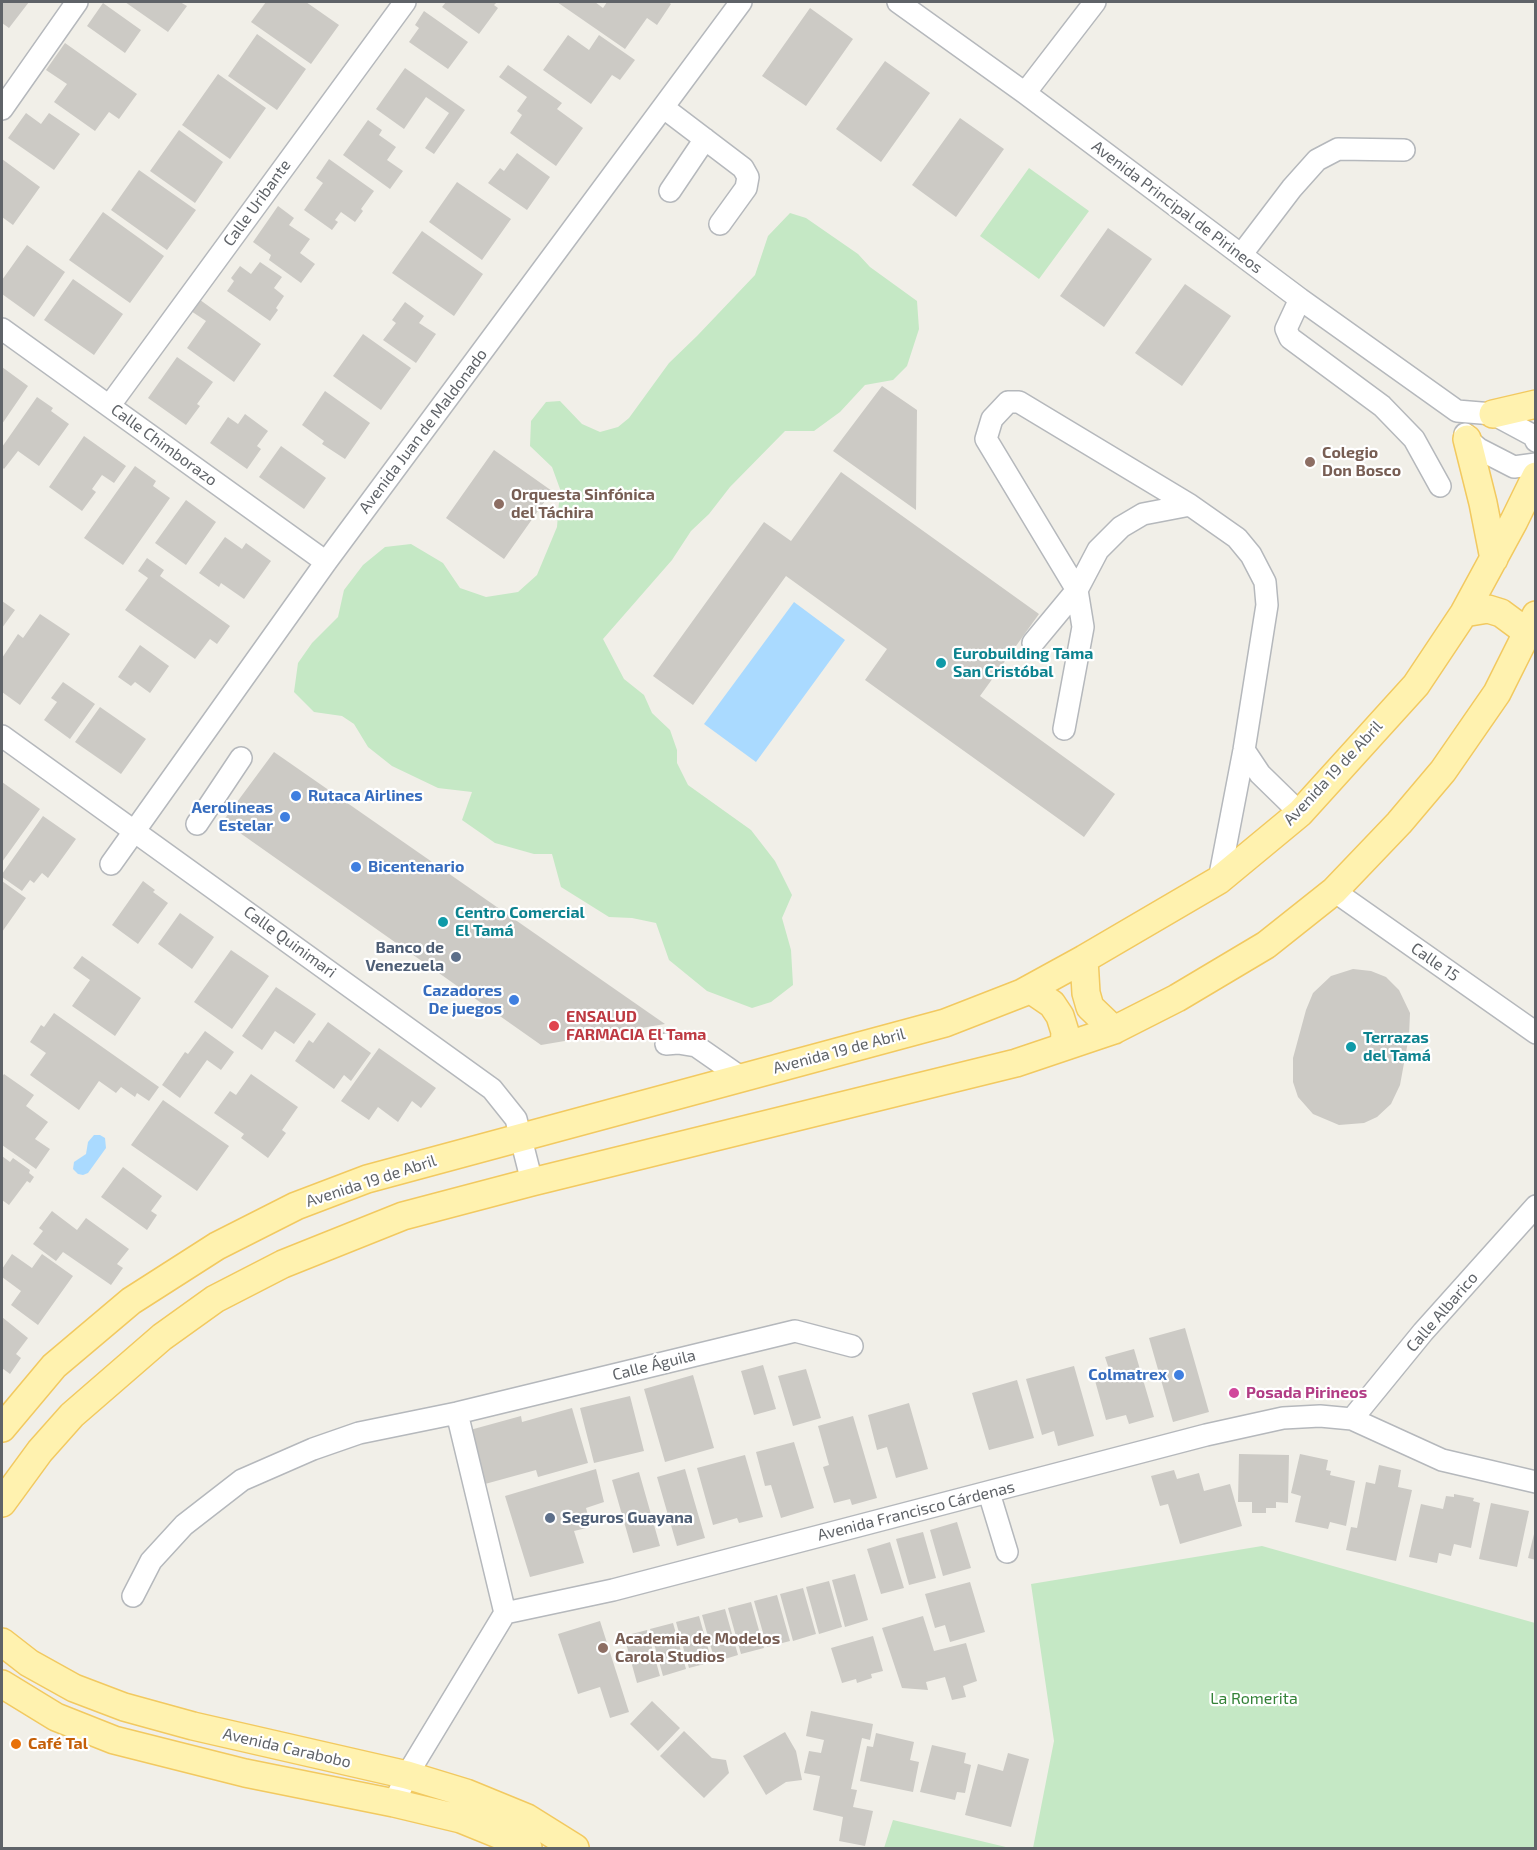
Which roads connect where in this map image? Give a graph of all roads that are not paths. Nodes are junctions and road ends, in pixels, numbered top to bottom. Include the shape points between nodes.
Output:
1 (77, 2) edge
2 (405, 2) edge
3 (741, 2) edge
4 (898, 2) edge
5 (1095, 2) edge
6 (1025, 93) junction
7 (664, 108) junction
8 (2, 109) edge
9 (705, 139) junction
10 (1404, 150) dead end
11 (670, 191) dead end
12 (720, 224) dead end
13 (1241, 255) junction
14 (1300, 299) junction
15 (2, 329) edge
16 (1536, 404) edge
17 (110, 405) junction
18 (1457, 411) junction
19 (1493, 414) junction
20 (1467, 439) junction
21 (1536, 441) edge
22 (1536, 464) edge
23 (1536, 476) edge
24 (1440, 486) dead end
25 (1190, 505) junction
26 (1494, 559) junction
27 (326, 562) junction
28 (1077, 590) junction
29 (1464, 614) junction
30 (1532, 624) edge
31 (1033, 643) dead end
32 (1064, 729) dead end
33 (2, 736) edge
34 (1244, 750) junction
35 (241, 758) dead end
36 (1300, 813) junction
37 (197, 824) dead end
38 (134, 831) junction
39 (111, 864) dead end
40 (1219, 880) junction
41 (1334, 891) junction
42 (1084, 959) junction
43 (1030, 989) junction
44 (1114, 1030) junction
45 (1536, 1033) edge
46 (666, 1044) dead end
47 (1064, 1046) junction
48 (742, 1078) junction
49 (520, 1137) junction
50 (532, 1182) junction
51 (1536, 1206) edge
52 (852, 1346) dead end
53 (457, 1413) junction
54 (1352, 1419) junction
55 (2, 1428) edge
56 (1536, 1482) edge
57 (989, 1493) junction
58 (2, 1503) edge
59 (1007, 1552) dead end
60 (133, 1596) dead end
61 (505, 1613) junction
62 (2, 1642) edge
63 (2, 1684) edge
64 (408, 1775) junction
65 (394, 1803) junction
66 (528, 1848) edge
67 (575, 1848) edge

1 - 8 street
2 - 17 street, Calle Uribante
3 - 7 street, Avenida Juan de Maldonado
4 - 6 street, Avenida Principal de Pirineos
5 - 6 street
6 - 13 street, Avenida Principal de Pirineos
7 - 9 street
7 - 27 street, Avenida Juan de Maldonado
9 - 11 street
9 - 12 street via 743,168 748,177 746,188
10 - 13 street via 1338,149 1317,160
13 - 14 street, Avenida Principal de Pirineos
14 - 18 street, Avenida Principal de Pirineos
14 - 24 street via 1286,329 1290,338 1382,406 1414,439
15 - 17 street, Calle Chimborazo
16 - 19 main road
17 - 27 street, Calle Chimborazo
18 - 19 street
18 - 20 street
19 - 21 street via 1534,436
20 - 22 street via 1514,467
20 - 26 main road
23 - 26 main road, Avenida 19 de Abril
25 - 28 street via 1143,514 1121,527 1098,550
25 - 28 street via 1019,402 1008,402 992,419 986,439
25 - 34 street via 1237,538 1265,582 1265,625
26 - 29 main road, Avenida 19 de Abril
27 - 38 street, Avenida Juan de Maldonado
28 - 31 street
28 - 32 street via 1083,627
29 - 30 main road via 1488,609
29 - 36 main road, Avenida 19 de Abril via 1416,685
30 - 41 main road via 1497,693 1443,771
33 - 38 street, Calle Quinimari
34 - 36 street via 1260,774
34 - 40 street
35 - 37 street
36 - 40 main road, Avenida 19 de Abril
38 - 39 street, Avenida Juan de Maldonado
38 - 49 street, Calle Quinimari via 492,1089 516,1119
40 - 42 main road, Avenida 19 de Abril
41 - 44 main road via 1266,945
41 - 45 street, Calle 15
42 - 43 main road, Avenida 19 de Abril
42 - 44 main road via 1090,1007
43 - 47 main road via 1052,1004 1060,1016
43 - 48 main road, Avenida 19 de Abril via 945,1023
44 - 47 main road
46 - 48 street via 696,1046
47 - 50 main road via 1016,1063
48 - 49 main road, Avenida 19 de Abril
49 - 50 street, Calle Quinimari
49 - 55 main road, Avenida 19 de Abril via 367,1179 296,1206 217,1246 130,1301 92,1332 54,1366
50 - 58 main road via 403,1216 283,1264 215,1299 162,1337 72,1415
51 - 54 street, Calle Albarico via 1423,1332
52 - 53 street, Calle Águila via 795,1331
53 - 60 street, Calle Águila via 359,1433 242,1480 177,1532 151,1561
53 - 61 street
54 - 56 street, Avenida Francisco Cárdenas via 1442,1460
54 - 57 street, Avenida Francisco Cárdenas via 1283,1418
57 - 59 street
57 - 61 street, Avenida Francisco Cárdenas via 613,1590
61 - 64 street
62 - 64 main road, Avenida Carabobo via 74,1688 124,1707
63 - 65 main road, Avenida Carabobo via 56,1717 114,1740 245,1773
64 - 65 street
64 - 67 main road, Avenida Carabobo via 527,1818
65 - 66 main road, Avenida Carabobo via 461,1819

